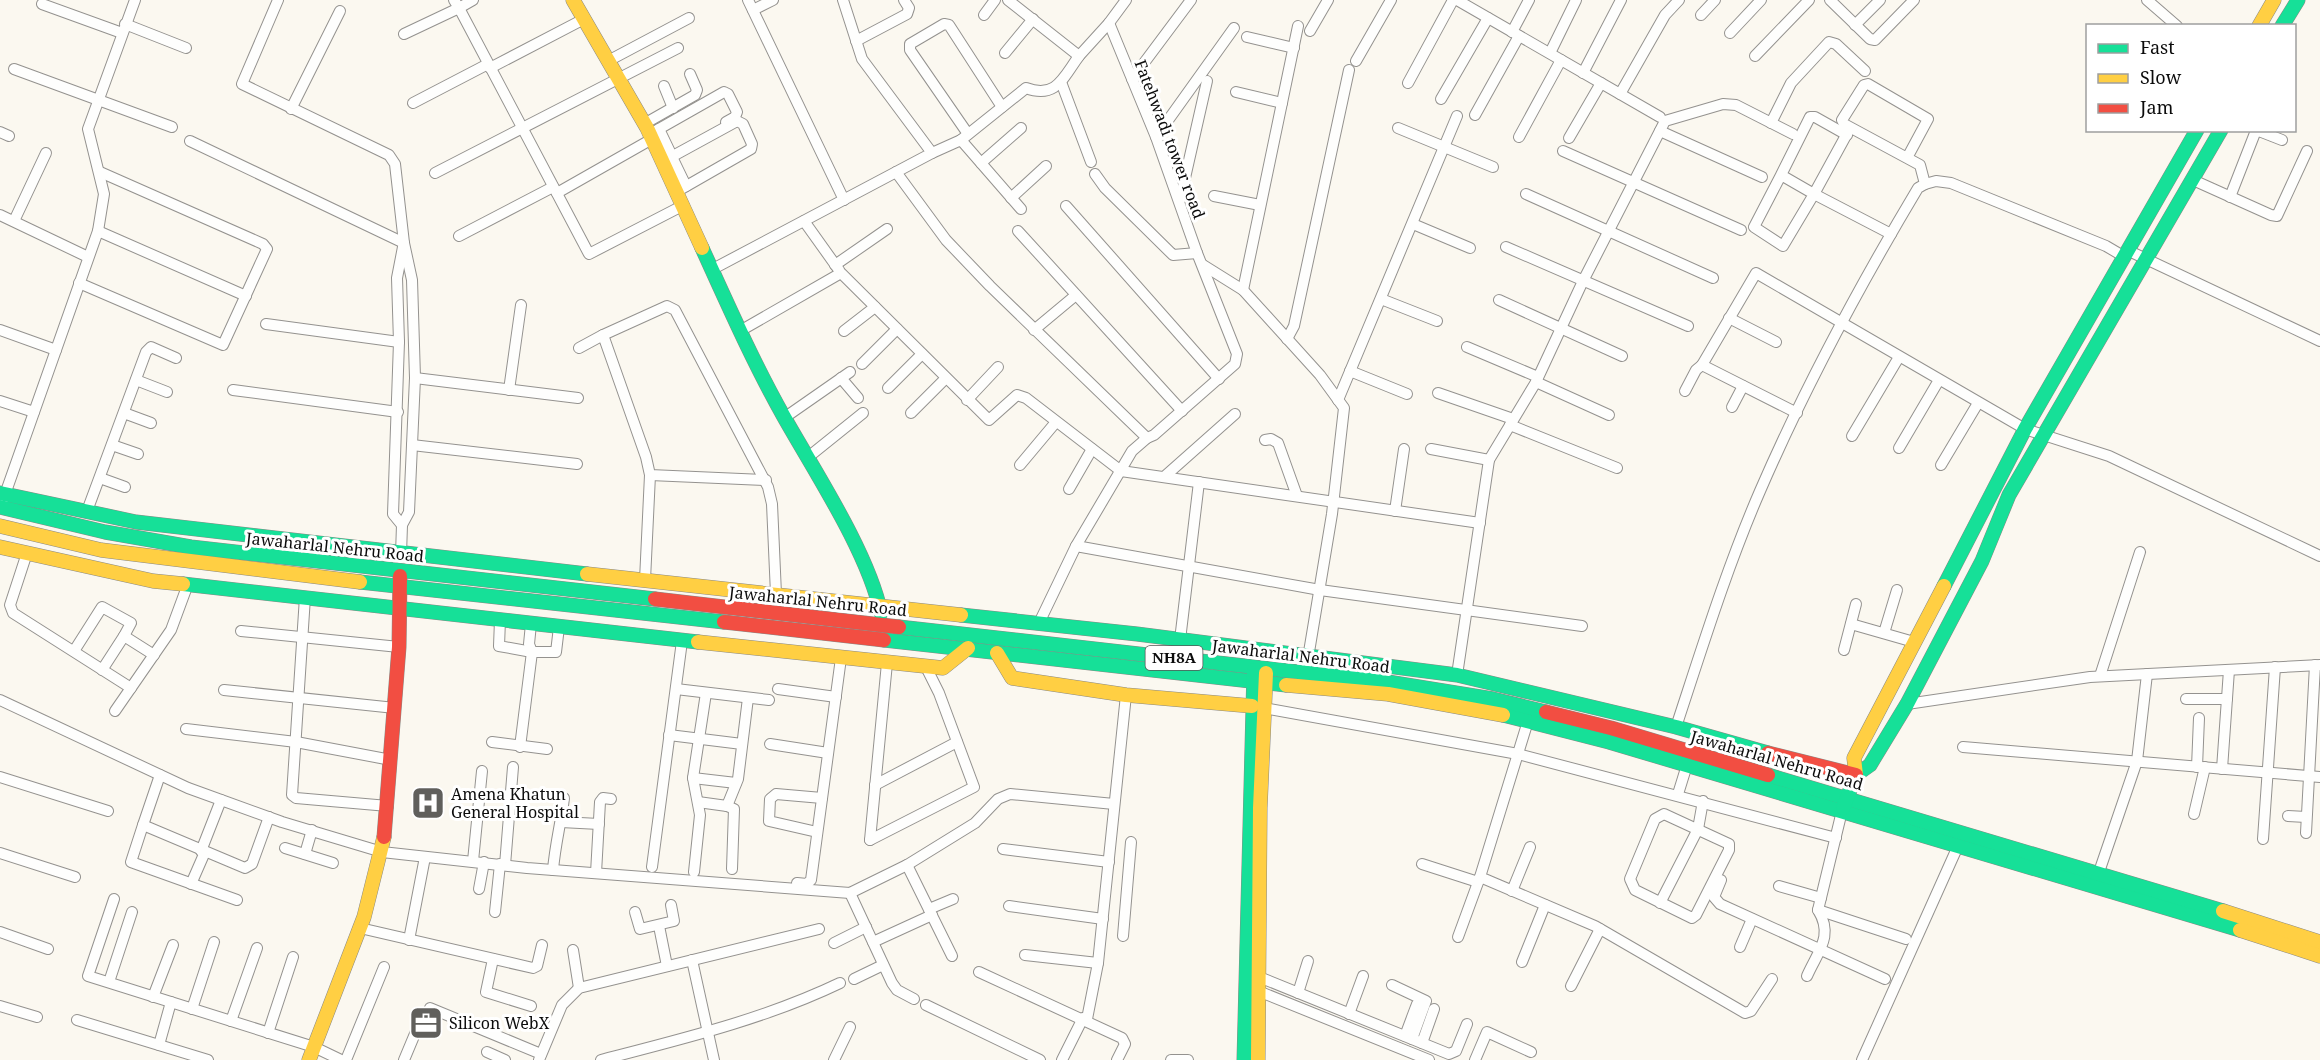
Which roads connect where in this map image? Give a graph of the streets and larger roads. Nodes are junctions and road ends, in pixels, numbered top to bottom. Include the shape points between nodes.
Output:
1 (135, 0) edge
2 (278, 0) edge
3 (473, 0) edge
4 (573, 0) edge
5 (772, 0) edge
6 (843, 0) edge
7 (904, 0) edge
8 (995, 0) edge
9 (1008, 0) edge
10 (1191, 0) edge
11 (1328, 0) edge
12 (1391, 0) edge
13 (1455, 0) edge
14 (1529, 0) edge
15 (1576, 0) edge
16 (1621, 0) edge
17 (1679, 0) edge
18 (1715, 0) edge
19 (1761, 0) edge
20 (1809, 0) edge
21 (1830, 0) edge
22 (1880, 0) edge
23 (1914, 0) edge
24 (2147, 0) edge
25 (2274, 0) edge
26 (2298, 0) edge
27 (1122, 1) edge
28 (42, 4) dead end
29 (457, 4) edge
30 (1471, 4) edge
31 (750, 5) edge
32 (340, 11) dead end
33 (984, 15) dead end
34 (1701, 15) dead end
35 (689, 18) dead end
36 (1488, 18) junction
37 (584, 19) junction
38 (1033, 19) junction
39 (1109, 24) junction
40 (2175, 24) edge
41 (2260, 24) edge
42 (2283, 24) edge
43 (1855, 25) junction
44 (1298, 26) dead end
45 (1234, 28) dead end
46 (124, 29) junction
47 (1310, 31) dead end
48 (1730, 33) dead end
49 (404, 34) dead end
50 (1515, 34) junction
51 (1247, 37) dead end
52 (856, 41) junction
53 (186, 48) dead end
54 (678, 48) dead end
55 (1294, 48) junction
56 (1005, 53) dead end
57 (1550, 53) junction
58 (1079, 56) junction
59 (1755, 56) dead end
60 (1561, 60) junction
61 (608, 61) junction
62 (489, 66) junction
63 (14, 69) dead end
64 (1865, 71) dead end
65 (1583, 73) junction
66 (690, 74) dead end
67 (618, 78) junction
68 (1132, 79) junction
69 (1207, 81) dead end
70 (1061, 82) junction
71 (1408, 83) dead end
72 (1601, 83) junction
73 (664, 86) dead end
74 (1236, 92) dead end
75 (1620, 94) junction
76 (1441, 99) dead end
77 (98, 102) junction
78 (413, 103) dead end
79 (1282, 103) junction
80 (1002, 107) junction
81 (291, 108) junction
82 (673, 108) junction
83 (1475, 115) dead end
84 (1457, 116) dead end
85 (1660, 117) dead end
86 (1771, 123) junction
87 (172, 127) dead end
88 (1021, 128) dead end
89 (1398, 128) dead end
90 (522, 129) junction
91 (1660, 130) junction
92 (651, 131) junction
93 (1849, 131) junction
94 (2220, 132) edge
95 (2257, 132) edge
96 (2262, 132) edge
97 (2192, 133) edge
98 (1793, 134) dead end
99 (964, 137) junction
100 (1156, 137) junction
101 (1519, 137) dead end
102 (1569, 138) dead end
103 (2282, 140) dead end
104 (190, 141) dead end
105 (1444, 147) junction
106 (1563, 151) dead end
107 (2307, 151) dead end
108 (46, 153) dead end
109 (932, 153) junction
110 (667, 158) junction
111 (1907, 158) junction
112 (1091, 162) dead end
113 (981, 163) junction
114 (1046, 166) dead end
115 (1493, 167) dead end
116 (100, 172) junction
117 (896, 172) junction
118 (435, 173) dead end
119 (1095, 174) dead end
120 (1781, 175) junction
121 (1762, 177) dead end
122 (2193, 180) junction
123 (1634, 182) junction
124 (1925, 184) junction
125 (681, 189) junction
126 (555, 190) junction
127 (1526, 194) dead end
128 (1814, 194) junction
129 (1214, 196) dead end
130 (2230, 197) junction
131 (1011, 198) junction
132 (844, 200) junction
133 (1179, 200) junction
134 (1260, 205) junction
135 (682, 206) junction
136 (1066, 206) dead end
137 (1021, 209) dead end
138 (0, 215) edge
139 (14, 221) junction
140 (804, 221) junction
141 (1413, 224) junction
142 (887, 229) dead end
143 (1742, 230) dead end
144 (98, 231) junction
145 (1018, 231) dead end
146 (1609, 231) junction
147 (1891, 234) junction
148 (459, 236) dead end
149 (404, 243) junction
150 (1506, 247) dead end
151 (1470, 248) dead end
152 (1197, 252) junction
153 (2125, 253) junction
154 (88, 257) junction
155 (2146, 259) junction
156 (1203, 265) junction
157 (838, 269) junction
158 (711, 270) junction
159 (1713, 278) dead end
160 (1583, 281) junction
161 (79, 283) junction
162 (1243, 290) junction
163 (1076, 295) junction
164 (246, 296) junction
165 (1381, 298) junction
166 (1499, 300) dead end
167 (520, 305) dead end
168 (875, 307) junction
169 (1730, 318) junction
170 (1437, 321) dead end
171 (266, 324) dead end
172 (1842, 324) junction
173 (1688, 326) dead end
174 (1561, 328) junction
175 (897, 329) junction
176 (0, 330) edge
177 (740, 330) junction
178 (1034, 330) junction
179 (844, 331) dead end
180 (603, 335) junction
181 (1287, 339) junction
182 (2320, 341) edge
183 (399, 342) junction
184 (1776, 342) dead end
185 (1467, 347) dead end
186 (579, 348) dead end
187 (56, 350) junction
188 (922, 354) junction
189 (1622, 356) dead end
190 (1899, 357) junction
191 (176, 358) dead end
192 (862, 364) dead end
193 (1702, 365) junction
194 (998, 367) dead end
195 (1350, 371) junction
196 (415, 378) junction
197 (946, 378) junction
198 (1219, 379) junction
199 (136, 380) junction
200 (1537, 380) junction
201 (1939, 380) junction
202 (1743, 386) junction
203 (888, 388) dead end
204 (233, 390) dead end
205 (509, 390) junction
206 (1685, 391) dead end
207 (167, 392) dead end
208 (1438, 393) dead end
209 (1407, 394) dead end
210 (578, 398) dead end
211 (858, 398) dead end
212 (967, 400) junction
213 (1338, 400) junction
214 (0, 401) edge
215 (1978, 403) junction
216 (1732, 407) dead end
217 (1182, 411) junction
218 (34, 412) junction
219 (398, 412) junction
220 (911, 412) dead end
221 (124, 413) junction
222 (863, 413) dead end
223 (1797, 413) junction
224 (1235, 414) dead end
225 (1609, 415) dead end
226 (784, 418) junction
227 (1056, 422) junction
228 (1512, 422) junction
229 (151, 423) dead end
230 (2025, 429) junction
231 (2042, 434) junction
232 (1852, 436) dead end
233 (1147, 438) junction
234 (1264, 440) dead end
235 (112, 445) junction
236 (412, 445) junction
237 (1899, 448) dead end
238 (1092, 449) junction
239 (1404, 449) dead end
240 (1431, 449) dead end
241 (138, 454) dead end
242 (807, 458) junction
243 (1489, 460) junction
244 (577, 464) dead end
245 (1020, 465) dead end
246 (1941, 465) dead end
247 (1617, 468) dead end
248 (1121, 471) junction
249 (650, 475) junction
250 (1164, 477) junction
251 (100, 478) junction
252 (765, 480) junction
253 (1199, 482) junction
254 (125, 488) dead end
255 (1070, 489) dead end
256 (1297, 496) junction
257 (1, 500) edge
258 (1334, 501) junction
259 (87, 511) junction
260 (1395, 511) junction
261 (1479, 523) junction
262 (402, 525) junction
263 (0, 526) edge
264 (1076, 546) junction
265 (0, 547) edge
266 (2140, 552) dead end
267 (27, 553) junction
268 (401, 554) junction
269 (2320, 556) edge
270 (1188, 567) junction
271 (400, 578) junction
272 (645, 580) junction
273 (188, 584) junction
274 (1320, 590) junction
275 (1897, 590) dead end
276 (776, 594) junction
277 (305, 597) junction
278 (1856, 604) dead end
279 (880, 607) junction
280 (399, 608) junction
281 (1467, 609) junction
282 (500, 620) junction
283 (1039, 623) junction
284 (531, 624) junction
285 (1851, 624) junction
286 (883, 625) junction
287 (1582, 626) dead end
288 (559, 627) junction
289 (241, 631) dead end
290 (1884, 633) junction
291 (124, 636) junction
292 (303, 636) junction
293 (1180, 640) junction
294 (682, 641) junction
295 (1914, 642) junction
296 (399, 647) junction
297 (968, 648) junction
298 (1844, 650) dead end
299 (74, 651) junction
300 (1263, 651) junction
301 (532, 652) junction
302 (997, 653) junction
303 (154, 655) junction
304 (841, 658) junction
305 (1308, 658) junction
306 (887, 663) junction
307 (2318, 665) edge
308 (927, 667) junction
309 (1261, 667) junction
310 (2274, 667) junction
311 (102, 670) junction
312 (2229, 670) junction
313 (1306, 673) junction
314 (2147, 674) junction
315 (1457, 675) junction
316 (2100, 676) junction
317 (1259, 682) junction
318 (131, 688) junction
319 (676, 689) junction
320 (778, 689) dead end
321 (224, 690) dead end
322 (706, 693) junction
323 (1126, 695) junction
324 (299, 696) junction
325 (836, 697) junction
326 (748, 698) junction
327 (2186, 699) dead end
328 (2227, 699) junction
329 (0, 700) edge
330 (768, 700) dead end
331 (1907, 704) junction
332 (1258, 707) junction
333 (395, 708) junction
334 (2316, 709) edge
335 (115, 711) dead end
336 (2199, 718) dead end
337 (1528, 721) junction
338 (1676, 727) junction
339 (186, 729) dead end
340 (669, 735) junction
341 (699, 739) junction
342 (296, 742) junction
343 (492, 742) dead end
344 (957, 742) junction
345 (742, 744) junction
346 (770, 744) dead end
347 (520, 747) junction
348 (1963, 747) dead end
349 (547, 749) dead end
350 (828, 753) junction
351 (1518, 754) junction
352 (391, 760) junction
353 (2137, 761) junction
354 (1687, 765) junction
355 (513, 767) dead end
356 (2201, 767) junction
357 (2222, 769) junction
358 (482, 771) dead end
359 (2268, 773) junction
360 (160, 775) junction
361 (1856, 775) junction
362 (2308, 776) junction
363 (0, 777) edge
364 (2320, 777) edge
365 (693, 778) junction
366 (736, 783) junction
367 (875, 785) junction
368 (1678, 794) junction
369 (1846, 797) junction
370 (564, 798) dead end
371 (822, 798) junction
372 (611, 799) dead end
373 (221, 800) junction
374 (1702, 801) junction
375 (698, 802) junction
376 (1114, 804) junction
377 (388, 806) junction
378 (727, 806) junction
379 (108, 811) dead end
380 (1842, 811) junction
381 (2194, 814) dead end
382 (2288, 816) dead end
383 (269, 817) junction
384 (2306, 817) junction
385 (561, 822) junction
386 (599, 824) junction
387 (143, 825) junction
388 (1698, 828) junction
389 (312, 830) junction
390 (817, 832) junction
391 (2306, 833) dead end
392 (1836, 838) junction
393 (2264, 839) dead end
394 (1131, 842) dead end
395 (1958, 846) junction
396 (1530, 847) dead end
397 (285, 848) dead end
398 (1003, 849) dead end
399 (203, 851) junction
400 (382, 852) junction
401 (0, 853) edge
402 (305, 854) junction
403 (425, 856) junction
404 (478, 862) junction
405 (1108, 862) junction
406 (333, 863) dead end
407 (1422, 864) dead end
408 (503, 865) junction
409 (907, 865) junction
410 (652, 867) dead end
411 (1726, 868) dead end
412 (732, 869) dead end
413 (553, 870) junction
414 (694, 872) dead end
415 (2099, 872) junction
416 (596, 873) junction
417 (75, 877) dead end
418 (760, 878) dead end
419 (1479, 879) junction
420 (1107, 880) junction
421 (1128, 883) junction
422 (191, 884) junction
423 (1779, 886) dead end
424 (479, 889) dead end
425 (1512, 891) junction
426 (850, 893) junction
427 (1821, 898) junction
428 (114, 899) dead end
429 (953, 899) dead end
430 (237, 900) dead end
431 (1660, 903) junction
432 (1545, 904) junction
433 (671, 905) dead end
434 (1009, 906) dead end
435 (1818, 910) junction
436 (132, 912) dead end
437 (495, 912) dead end
438 (636, 912) dead end
439 (931, 912) junction
440 (1103, 919) junction
441 (1752, 919) junction
442 (659, 926) junction
443 (866, 927) junction
444 (360, 928) junction
445 (819, 929) dead end
446 (1600, 929) junction
447 (0, 932) edge
448 (1123, 936) dead end
449 (1458, 938) dead end
450 (1906, 939) dead end
451 (410, 940) junction
452 (214, 942) dead end
453 (873, 942) junction
454 (2320, 942) edge
455 (834, 943) dead end
456 (173, 945) dead end
457 (542, 945) dead end
458 (1740, 947) dead end
459 (257, 948) dead end
460 (48, 949) dead end
461 (1819, 949) junction
462 (573, 950) dead end
463 (1025, 955) dead end
464 (952, 956) dead end
465 (2320, 956) edge
466 (293, 957) dead end
467 (493, 959) junction
468 (692, 960) junction
469 (1308, 961) dead end
470 (1522, 962) dead end
471 (1098, 963) junction
472 (884, 965) junction
473 (667, 966) junction
474 (384, 967) dead end
475 (979, 972) dead end
476 (1363, 976) dead end
477 (1807, 976) dead end
478 (1772, 978) dead end
479 (854, 979) dead end
480 (1885, 979) dead end
481 (109, 982) junction
482 (840, 983) dead end
483 (1258, 984) junction
484 (1392, 985) dead end
485 (1570, 986) dead end
486 (579, 988) junction
487 (1298, 993) junction
488 (153, 997) junction
489 (914, 999) dead end
490 (171, 1002) junction
491 (1417, 1004) dead end
492 (926, 1005) dead end
493 (0, 1006) edge
494 (531, 1006) dead end
495 (430, 1008) dead end
496 (192, 1009) junction
497 (1434, 1009) dead end
498 (1349, 1014) junction
499 (37, 1017) dead end
500 (422, 1017) dead end
501 (1085, 1019) junction
502 (77, 1020) dead end
503 (231, 1021) junction
504 (1467, 1024) dead end
505 (850, 1027) dead end
506 (710, 1032) junction
507 (268, 1033) junction
508 (1413, 1039) junction
509 (159, 1045) junction
510 (487, 1052) dead end
511 (1531, 1052) dead end
512 (311, 1054) edge
513 (540, 1057) edge
514 (208, 1060) edge
515 (341, 1060) edge
516 (346, 1060) edge
517 (404, 1060) edge
518 (505, 1060) edge
519 (601, 1060) edge
520 (714, 1060) edge
521 (834, 1060) edge
522 (1040, 1060) edge
523 (1062, 1060) edge
524 (1117, 1060) edge
525 (1171, 1060) edge
526 (1188, 1060) edge
527 (1244, 1060) edge
528 (1258, 1060) edge
529 (1429, 1060) edge
530 (1475, 1060) edge
531 (1862, 1060) edge

1 - 46 street
2 - 81 street via 241,82
3 - 29 street
4 - 37 street
5 - 31 street
6 - 52 street
7 - 52 street via 909,8 907,14
8 - 33 street
9 - 38 street
10 - 68 street
11 - 47 street
12 - 181 street via 1353,65 1294,326
13 - 30 street
13 - 71 street
14 - 50 street
15 - 57 street
16 - 65 street
17 - 75 street via 1665,15
18 - 34 street
19 - 48 street
20 - 59 street
21 - 43 street
22 - 43 street
23 - 43 street via 1875,40
24 - 40 street
25 - 41 street
26 - 42 street
27 - 39 street
28 - 46 street
29 - 49 street
29 - 62 street
30 - 36 street
31 - 132 street
32 - 81 street
35 - 61 street
36 - 50 street
36 - 76 street
37 - 61 street
37 - 62 street
38 - 56 street
38 - 58 street
39 - 58 street
39 - 68 street, Fatehwadi tower road
44 - 55 street
45 - 100 street
46 - 53 street
46 - 77 street
50 - 57 street
50 - 83 street
51 - 55 street
52 - 109 street via 862,58
54 - 67 street
55 - 79 street
57 - 60 street
58 - 70 street
60 - 65 street
60 - 101 street
61 - 67 street
62 - 78 street
62 - 90 street
63 - 77 street
64 - 86 street via 1829,42 1791,83
65 - 72 street
66 - 82 street via 696,93
67 - 90 street
67 - 92 street
68 - 100 street, Fatehwadi tower road
69 - 133 street
70 - 80 street via 1039,93 1026,88
70 - 112 street
72 - 75 street
72 - 102 street
73 - 82 street
74 - 79 street
75 - 85 street
77 - 87 street
77 - 116 street via 88,131
79 - 134 street
80 - 99 street
80 - 99 street via 949,25 944,24 910,44 910,50
81 - 149 street via 389,155 395,164
82 - 92 street
84 - 105 street
86 - 91 street via 1736,105 1723,104 1665,121
86 - 98 street
88 - 113 street
89 - 105 street
90 - 118 street
90 - 126 street
91 - 121 street
91 - 123 street
92 - 110 street
92 - 110 street via 724,92 729,94 737,112 735,117
92 - 126 street
93 - 111 street
93 - 111 street via 1842,120 1862,87 1868,84 1928,119
93 - 120 street via 1810,117
93 - 128 street
94 - 122 street
95 - 130 street
96 - 103 street
97 - 153 street
99 - 109 street
99 - 113 street
100 - 133 street, Fatehwadi tower road
104 - 149 street
105 - 115 street
105 - 141 street
106 - 123 street
107 - 130 street via 2277,216
108 - 139 street
109 - 117 street
110 - 125 street
110 - 125 street via 737,121 743,124 751,149
111 - 124 street via 1922,168
113 - 131 street
114 - 131 street
116 - 144 street via 104,194
116 - 164 street via 266,245
117 - 132 street
117 - 178 street via 946,240
119 - 152 street via 1173,255
120 - 128 street
120 - 128 street via 1754,227 1780,244 1786,244
122 - 130 street
122 - 155 street
123 - 143 street
123 - 146 street
124 - 147 street
124 - 153 street via 1951,183
125 - 135 street
126 - 135 street via 589,254
126 - 148 street
127 - 146 street
128 - 147 street
129 - 134 street
131 - 137 street
132 - 140 street
133 - 152 street, Fatehwadi tower road
134 - 162 street
135 - 158 street
136 - 198 street
138 - 139 street
139 - 154 street
140 - 157 street
140 - 158 street
141 - 151 street
141 - 165 street
142 - 157 street
144 - 154 street
144 - 164 street
145 - 163 street
146 - 159 street
146 - 160 street
147 - 172 street
149 - 183 street via 397,278
149 - 196 street via 412,280
150 - 160 street
152 - 156 street, Fatehwadi tower road
153 - 155 street
153 - 230 street
154 - 161 street
155 - 182 street
155 - 231 street
156 - 162 street
156 - 198 street, Fatehwadi tower road via 1238,354 1235,364
157 - 168 street
157 - 177 street
158 - 177 street
160 - 173 street
160 - 174 street
161 - 164 street via 220,346 225,343
161 - 187 street
162 - 181 street
163 - 178 street
163 - 217 street
165 - 170 street
165 - 195 street
166 - 174 street
167 - 205 street
168 - 175 street
168 - 179 street
169 - 172 street via 1758,273
169 - 184 street
169 - 193 street
171 - 183 street
172 - 190 street
172 - 223 street
174 - 189 street
174 - 200 street
175 - 188 street
175 - 192 street
176 - 187 street
177 - 226 street
178 - 233 street
180 - 186 street
180 - 249 street
180 - 252 street via 671,306
181 - 213 street
183 - 219 street
185 - 200 street
187 - 218 street
188 - 197 street
188 - 203 street
190 - 201 street
190 - 232 street
191 - 199 street via 148,349
193 - 202 street
193 - 206 street via 1695,370
194 - 212 street
195 - 209 street
195 - 213 street
196 - 205 street
196 - 236 street
197 - 212 street
197 - 220 street
198 - 217 street
199 - 207 street
199 - 221 street
200 - 225 street
200 - 228 street
201 - 215 street
201 - 237 street
202 - 216 street
202 - 223 street
204 - 219 street
205 - 210 street
208 - 228 street
211 - 226 street via 845,375
212 - 227 street via 989,420 1017,395
213 - 258 street via 1344,408
214 - 218 street
215 - 230 street
215 - 246 street
217 - 233 street
218 - 257 street
219 - 262 street via 393,514
221 - 229 street
221 - 235 street
222 - 242 street
223 - 338 street via 1760,492
224 - 250 street
226 - 242 street
227 - 238 street
227 - 245 street
228 - 243 street
228 - 247 street
230 - 231 street
230 - 295 street
231 - 269 street via 2109,456
231 - 331 street via 2009,495 1982,561
233 - 248 street via 1132,451
234 - 256 street via 1278,443
235 - 241 street
235 - 251 street
236 - 244 street
236 - 262 street via 409,512
238 - 248 street
238 - 255 street
239 - 260 street
240 - 243 street
242 - 279 street via 849,534
243 - 261 street
248 - 250 street
248 - 264 street
249 - 252 street
249 - 272 street
250 - 253 street
251 - 254 street
251 - 259 street
252 - 276 street via 772,504
253 - 256 street
253 - 270 street
256 - 258 street
257 - 259 street
257 - 271 street, Jawaharlal Nehru Road / NH8A via 105,532
258 - 260 street
258 - 274 street
259 - 268 street via 136,522
260 - 261 street
261 - 281 street
262 - 268 street
263 - 271 street, Jawaharlal Nehru Road / NH8A via 101,550 194,563
264 - 270 street
264 - 283 street
265 - 267 street
266 - 316 street
267 - 273 street
267 - 299 street via 10,609
268 - 271 street
268 - 272 street
270 - 274 street
270 - 293 street
271 - 280 street
271 - 286 street, Jawaharlal Nehru Road / NH8A
271 - 297 street, Jawaharlal Nehru Road / NH8A
272 - 276 street
273 - 277 street
273 - 303 street via 171,630
274 - 281 street
274 - 305 street
275 - 290 street
276 - 279 street
277 - 280 street
277 - 292 street
278 - 285 street
279 - 283 street
279 - 286 street
280 - 282 street
280 - 296 street
281 - 287 street
281 - 315 street
282 - 284 street
282 - 301 street via 499,646
283 - 293 street
284 - 288 street
284 - 301 street
285 - 290 street
285 - 298 street
286 - 309 street, Jawaharlal Nehru Road / NH8A
288 - 294 street
288 - 301 street via 556,652
289 - 292 street
290 - 295 street
291 - 299 street via 131,623 102,607
291 - 303 street
291 - 311 street
292 - 296 street
292 - 324 street
293 - 300 street
294 - 304 street
294 - 319 street
295 - 361 street via 1854,758
296 - 333 street
297 - 302 street, Jawaharlal Nehru Road / NH8A
297 - 308 street via 943,668
299 - 311 street
300 - 305 street
300 - 309 street
301 - 347 street
302 - 317 street, Jawaharlal Nehru Road / NH8A
302 - 323 street via 1012,678
303 - 318 street
304 - 306 street
304 - 325 street
305 - 313 street
305 - 315 street
306 - 308 street
306 - 367 street
307 - 310 street
307 - 334 street
308 - 344 street
309 - 313 street, Jawaharlal Nehru Road / NH8A
309 - 317 street
310 - 312 street
310 - 359 street
311 - 318 street
312 - 314 street
312 - 328 street
313 - 369 street, Jawaharlal Nehru Road / NH8A via 1493,699 1611,728
314 - 316 street
314 - 353 street
315 - 338 street
316 - 331 street
317 - 332 street
317 - 337 street, Jawaharlal Nehru Road / NH8A via 1388,694
318 - 335 street
319 - 322 street
319 - 340 street
320 - 325 street
321 - 324 street
322 - 326 street
322 - 341 street
323 - 332 street
323 - 376 street
324 - 333 street
324 - 342 street
325 - 350 street
326 - 330 street
326 - 345 street
327 - 328 street
328 - 357 street
329 - 360 street
331 - 361 street via 1870,765
332 - 351 street
332 - 483 street
332 - 527 street
333 - 352 street
334 - 362 street
336 - 356 street
337 - 351 street
337 - 354 street, Jawaharlal Nehru Road / NH8A
338 - 361 street
339 - 342 street
340 - 341 street
340 - 410 street
341 - 345 street
341 - 365 street
342 - 352 street
342 - 377 street via 294,797
343 - 347 street
344 - 367 street
344 - 367 street via 974,787 870,840
345 - 366 street
346 - 350 street
347 - 349 street
348 - 353 street
350 - 371 street
351 - 368 street
351 - 419 street
352 - 377 street
353 - 356 street
353 - 415 street
354 - 368 street
354 - 380 street, Jawaharlal Nehru Road / NH8A
355 - 408 street
356 - 357 street
356 - 381 street
357 - 359 street
358 - 404 street
359 - 362 street
359 - 393 street
360 - 373 street
360 - 387 street
361 - 369 street
362 - 364 street
362 - 384 street
363 - 379 street
365 - 366 street
365 - 375 street
366 - 378 street
368 - 374 street
369 - 380 street
369 - 415 street, Jawaharlal Nehru Road / NH8A
370 - 385 street
371 - 390 street
371 - 390 street via 774,794 770,799 769,821
372 - 386 street via 600,800
373 - 383 street
373 - 399 street
374 - 388 street
374 - 392 street
375 - 378 street
375 - 414 street
376 - 405 street
376 - 409 street via 1010,794 993,803 975,823
377 - 400 street
378 - 412 street via 736,814
380 - 392 street
380 - 395 street, Jawaharlal Nehru Road / NH8A
382 - 384 street
383 - 389 street
383 - 399 street via 250,867 237,866
384 - 391 street
385 - 386 street
385 - 413 street via 556,832
386 - 416 street
387 - 399 street
387 - 422 street via 131,862
388 - 431 street
388 - 431 street via 1664,814 1655,819 1630,879 1635,890
388 - 431 street via 1727,842 1729,850 1694,917 1687,918
389 - 400 street
389 - 402 street
390 - 418 street via 809,883
392 - 427 street
394 - 421 street
395 - 465 street, Jawaharlal Nehru Road / NH8A via 2177,909
395 - 531 street
396 - 425 street
397 - 402 street
398 - 405 street
399 - 422 street
400 - 403 street
400 - 444 street
401 - 417 street
402 - 406 street
403 - 404 street
403 - 451 street
404 - 408 street
404 - 424 street
405 - 420 street
407 - 419 street
408 - 413 street
408 - 437 street
409 - 426 street
409 - 439 street
411 - 441 street via 1714,897 1716,901
413 - 416 street
415 - 454 street, Jawaharlal Nehru Road / NH8A
416 - 426 street
419 - 425 street
419 - 449 street
420 - 421 street
420 - 440 street
421 - 448 street
422 - 430 street
423 - 427 street
425 - 432 street
426 - 443 street
427 - 435 street
428 - 481 street via 87,974
429 - 439 street
432 - 446 street
432 - 470 street
433 - 442 street via 674,921
434 - 440 street
435 - 450 street
435 - 461 street via 1827,936
436 - 481 street
438 - 442 street via 640,929
439 - 453 street
439 - 464 street
440 - 471 street
441 - 458 street
441 - 461 street
442 - 473 street
443 - 453 street
443 - 455 street
444 - 451 street
444 - 512 street
445 - 468 street
446 - 478 street via 1745,1013 1751,1011
446 - 485 street
447 - 460 street
451 - 467 street
452 - 496 street
453 - 472 street
456 - 488 street
457 - 467 street via 535,968
459 - 503 street
461 - 477 street
461 - 480 street
462 - 486 street
463 - 471 street
466 - 507 street
467 - 494 street via 486,992
468 - 473 street
468 - 506 street
469 - 487 street
471 - 501 street
472 - 479 street
472 - 489 street via 895,987
473 - 486 street
474 - 516 street
475 - 501 street
476 - 498 street
481 - 488 street
482 - 506 street
483 - 487 street
483 - 528 street
483 - 529 street
484 - 508 street via 1426,1001
486 - 513 street via 562,1005
487 - 498 street
488 - 490 street
490 - 496 street
490 - 509 street
491 - 508 street
492 - 522 street
493 - 499 street
495 - 513 street
496 - 503 street
497 - 508 street
498 - 508 street
500 - 517 street
501 - 523 street
501 - 524 street via 1124,1040
502 - 509 street
503 - 507 street
504 - 508 street via 1453,1054
505 - 521 street
506 - 519 street
506 - 520 street
507 - 512 street
509 - 514 street
510 - 518 street
511 - 530 street via 1487,1032
512 - 515 street
525 - 526 street

